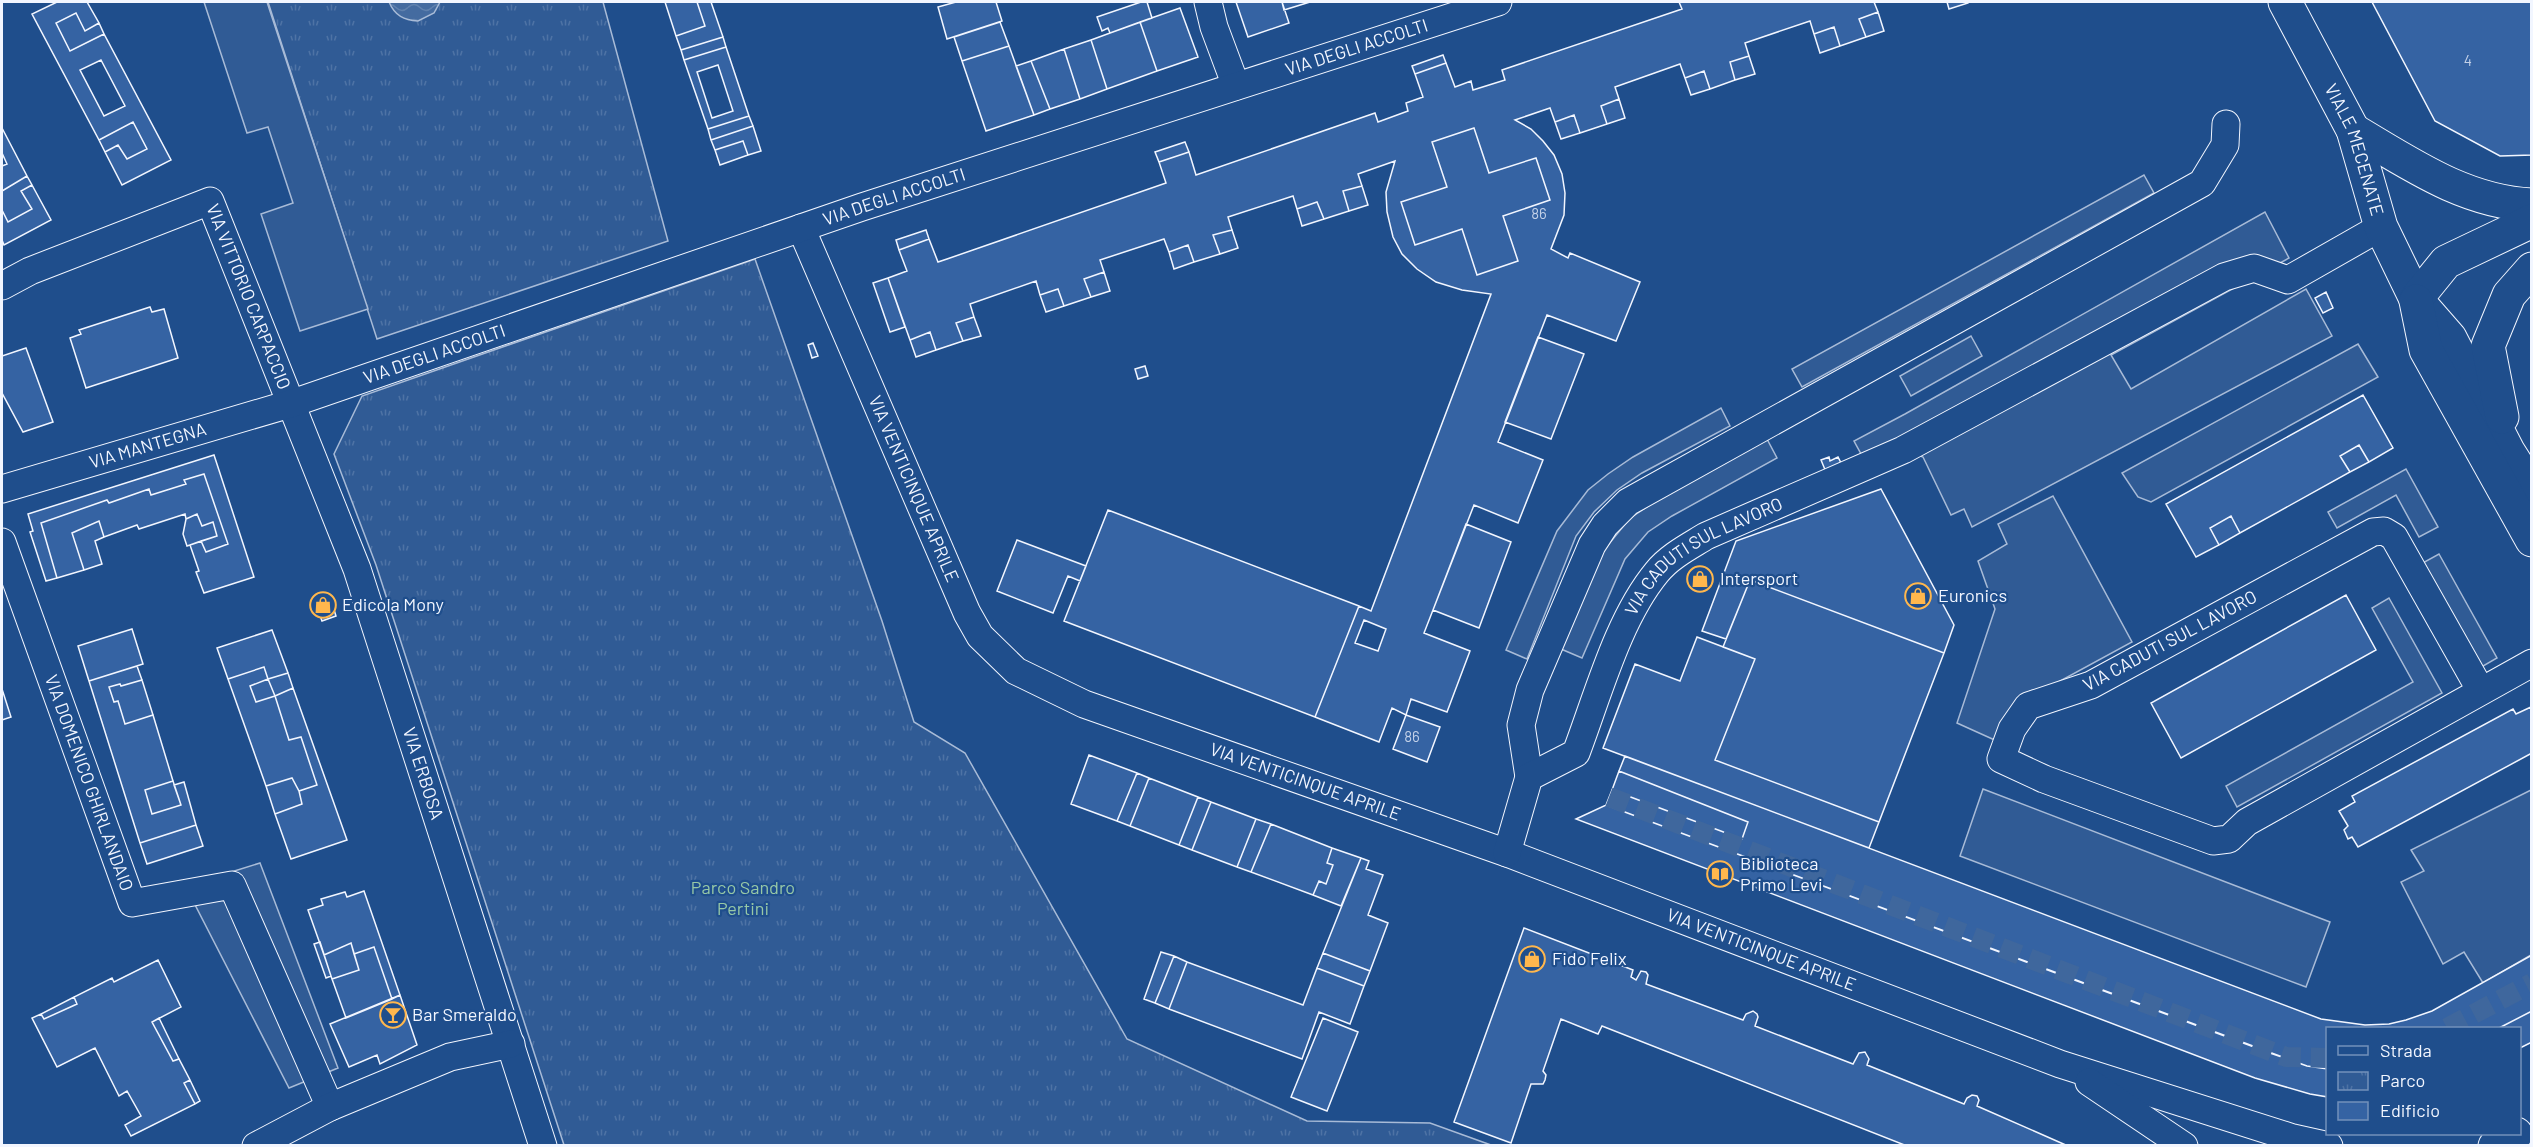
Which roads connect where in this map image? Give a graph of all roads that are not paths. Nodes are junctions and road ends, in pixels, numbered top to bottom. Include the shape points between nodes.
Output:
1 (1208, 2) edge
2 (1498, 2) edge
3 (2285, 2) edge
4 (1236, 86) junction
5 (2226, 124) dead end
6 (2353, 130) junction
7 (2532, 205) edge
8 (2532, 221) edge
9 (2380, 227) junction
10 (801, 228) junction
11 (2532, 241) edge
12 (2532, 269) edge
13 (2, 286) edge
14 (2416, 299) junction
15 (292, 403) junction
16 (2508, 451) junction
17 (2, 489) edge
18 (2532, 489) edge
19 (2532, 540) edge
20 (2, 542) edge
21 (2532, 663) edge
22 (2481, 691) junction
23 (1529, 777) junction
24 (1507, 853) junction
25 (511, 1044) junction
26 (2060, 1064) junction
27 (330, 1107) junction
28 (2514, 1135) edge
29 (256, 1146) edge
30 (543, 1146) edge
31 (2184, 1146) edge
32 (2329, 1146) edge
33 (2494, 1146) edge

1 - 4 street
2 - 4 street, VIA DEGLI ACCOLTI
3 - 6 main road, VIALE MECENATE
4 - 10 street, VIA DEGLI ACCOLTI
5 - 23 street via 2225,146 2202,183 1629,502 1605,525 1592,545 1530,690 1521,725
6 - 7 main road via 2455,188 2510,204
6 - 9 main road, VIALE MECENATE
8 - 14 main road via 2446,262
9 - 14 main road, VIALE MECENATE
9 - 23 street, VIA CADUTI SUL LAVORO via 2288,280 2254,268 2224,277 1903,450 1682,550 1658,570 1630,613 1576,753
10 - 15 street, VIA DEGLI ACCOLTI
10 - 24 street, VIA VENTICINQUE APRILE via 967,613 980,636 1016,671 1084,704
11 - 14 main road
12 - 16 main road, VIALE MECENATE via 2509,295 2488,346
13 - 15 street, VIA VITTORIO CARPACCIO via 30,271 210,201
14 - 16 main road, VIALE MECENATE via 2450,338
14 - 19 main road, VIALE MECENATE via 2426,351
15 - 17 street, VIA MANTEGNA
15 - 25 street, VIA ERBOSA via 357,569
16 - 18 main road, VIALE MECENATE
20 - 27 street, VIA DOMENICO GHIRLANDAIO via 132,903 232,885
21 - 22 street, VIA CADUTI SUL LAVORO
22 - 22 street, VIA CADUTI SUL LAVORO via 2247,822 2229,839 2213,841 2138,815 2001,759 2012,729 2028,706 2091,685 2373,532 2384,531 2394,537
23 - 24 street
24 - 26 street, VIA VENTICINQUE APRILE
25 - 27 street via 450,1057
25 - 30 street, VIA ERBOSA
26 - 31 street, VIA VENTICINQUE APRILE
26 - 32 street, VIA VENTICINQUE APRILE via 2292,1138
27 - 29 street
28 - 33 main road

